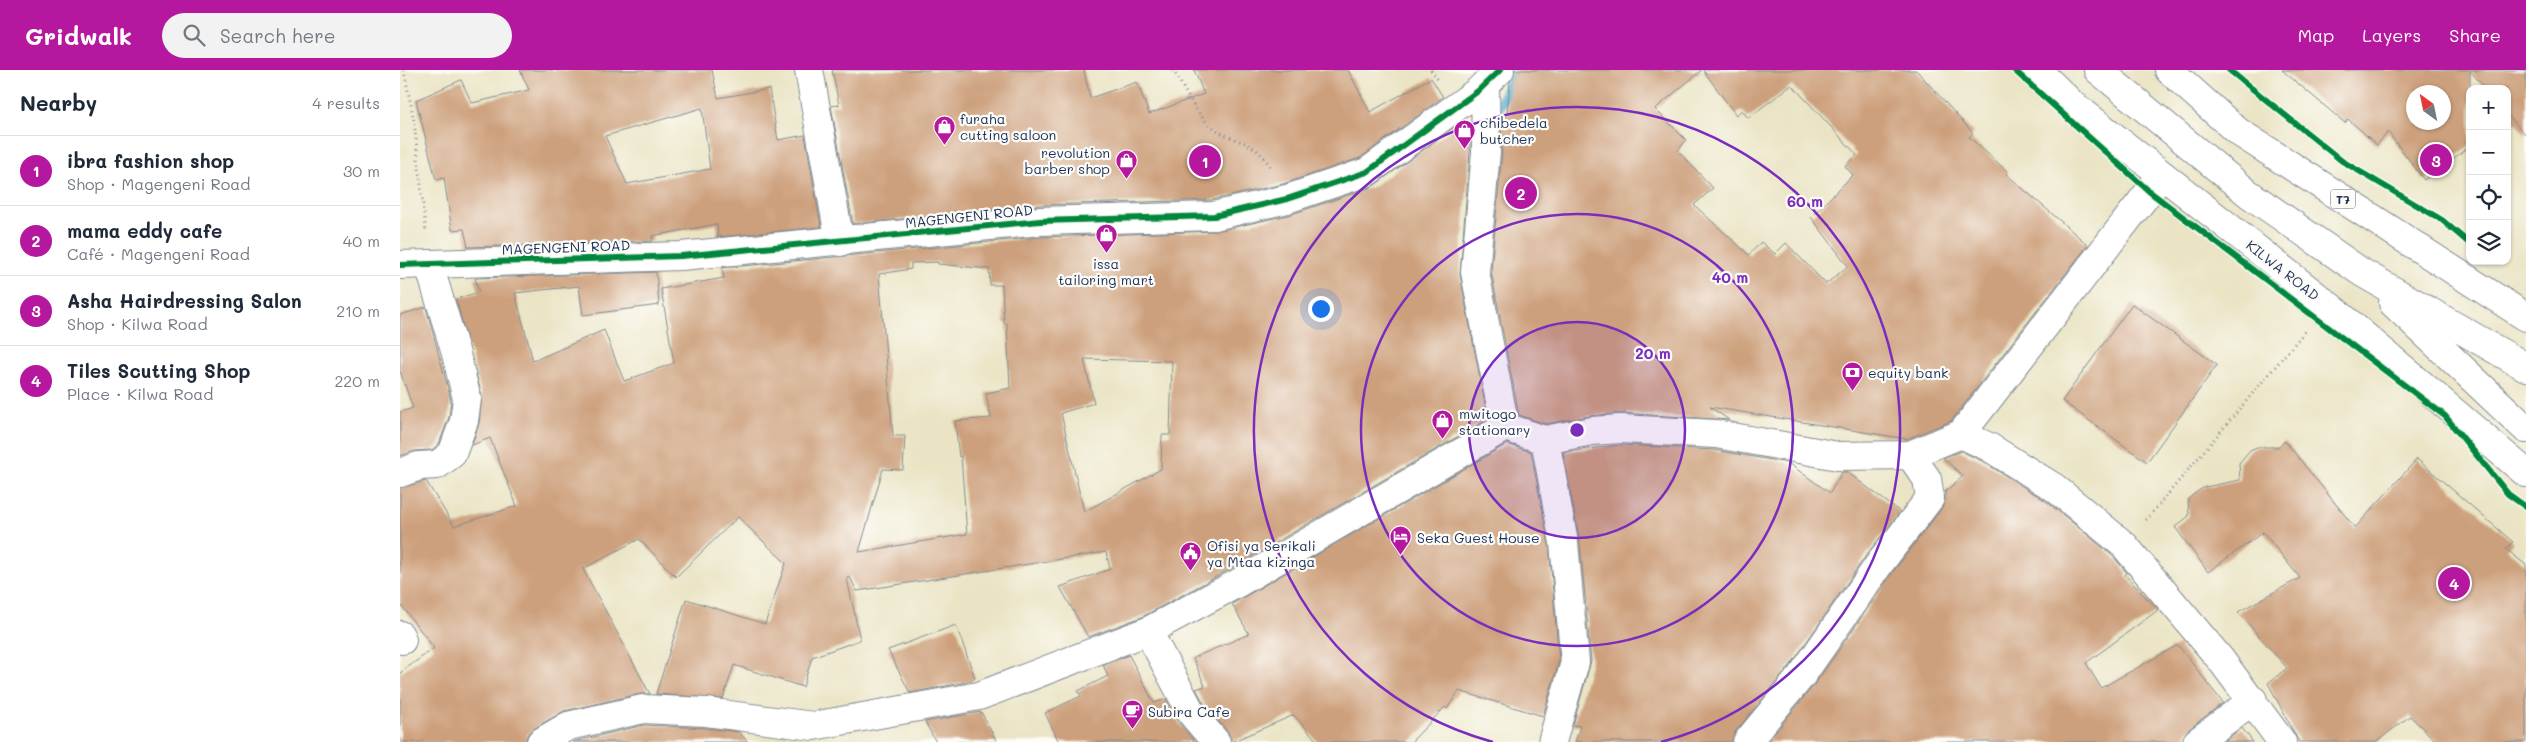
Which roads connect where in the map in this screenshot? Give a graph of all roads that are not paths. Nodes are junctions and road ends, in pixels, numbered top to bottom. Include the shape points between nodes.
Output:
1 (809, 70) edge
2 (2037, 70) edge
3 (2098, 70) edge
4 (2169, 70) edge
5 (1492, 78) edge
6 (2162, 175) junction
7 (840, 242) junction
8 (400, 265) edge
9 (429, 265) junction
10 (2361, 272) junction
11 (2526, 317) edge
12 (2526, 367) edge
13 (1506, 427) junction
14 (2526, 429) edge
15 (1961, 434) junction
16 (1545, 440) junction
17 (1910, 454) junction
18 (400, 473) edge
19 (2526, 473) edge
20 (1148, 631) junction
21 (2253, 700) junction
22 (541, 742) edge
23 (1216, 742) edge
24 (1552, 742) edge
25 (1747, 742) edge
26 (2197, 742) edge
27 (2282, 742) edge

1 - 7 main road
2 - 6 main road, KILWA ROAD via 2071,103
3 - 10 main road via 2249,194
4 - 11 main road, T7 via 2238,131
5 - 7 main road, MAGENGENI ROAD via 1367,172 1287,199 1214,216 1040,221
5 - 13 main road via 1475,272
6 - 15 main road
6 - 19 main road, KILWA ROAD via 2328,304
7 - 9 main road, MAGENGENI ROAD via 681,256
8 - 9 main road, MAGENGENI ROAD
9 - 18 main road via 467,399 464,421 452,454 437,465 419,466
10 - 12 main road
10 - 14 main road
13 - 16 main road
13 - 20 main road via 1238,583
15 - 17 main road
15 - 21 main road via 1989,447 2055,488 2124,545
16 - 17 main road via 1621,429 1716,434 1838,456
16 - 24 main road via 1564,543 1575,662
17 - 25 main road via 1927,479 1930,498 1802,675
20 - 22 main road via 979,696 812,726 706,712 643,709 568,726
20 - 23 main road via 1192,714
21 - 26 main road
21 - 27 main road

